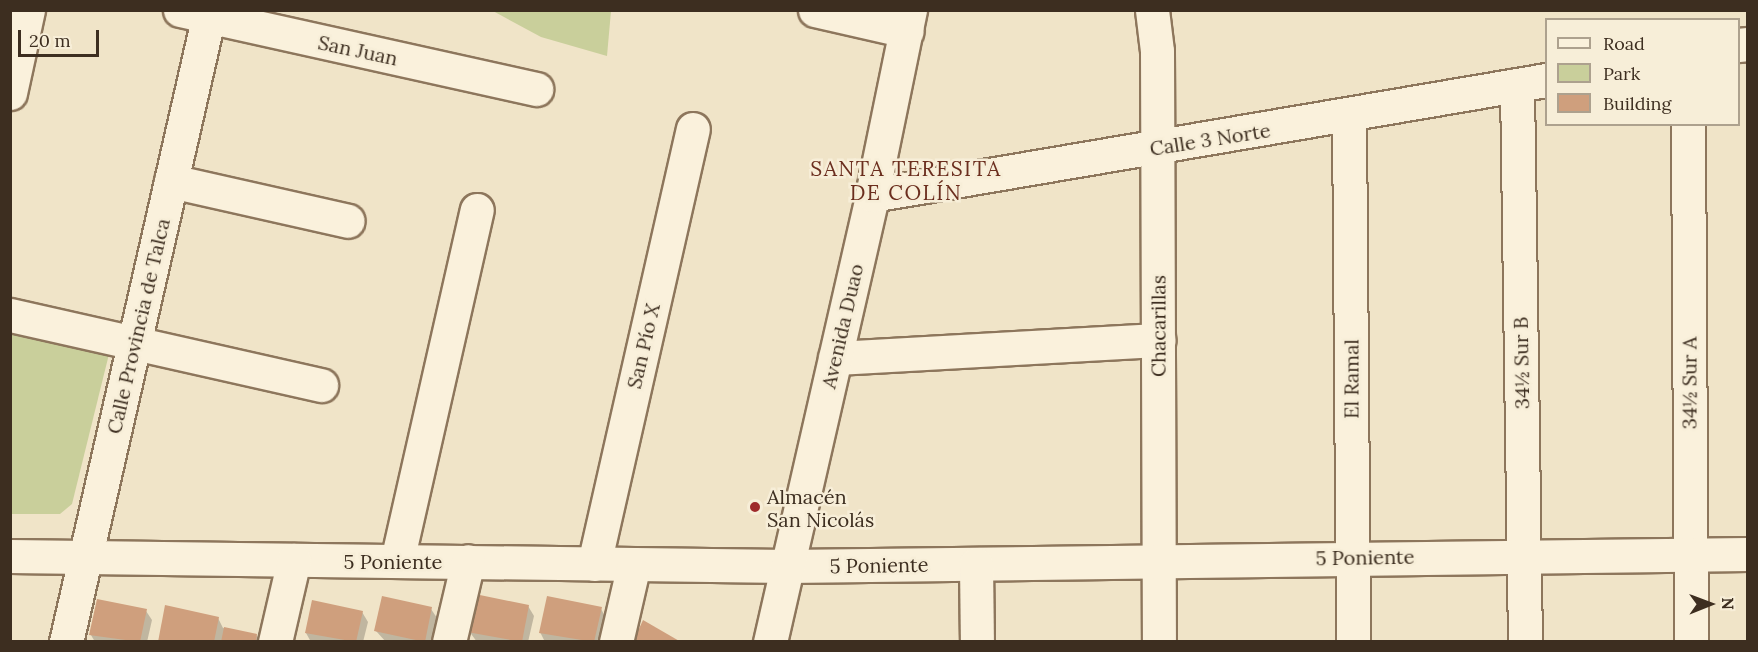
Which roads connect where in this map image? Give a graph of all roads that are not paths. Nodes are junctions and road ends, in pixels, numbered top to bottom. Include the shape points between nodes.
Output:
1 (28, 10) edge
2 (815, 10) edge
3 (1152, 10) edge
4 (199, 13) edge
5 (908, 21) edge
6 (1532, 83) edge
7 (536, 89) dead end
8 (10, 93) edge
9 (1349, 116) junction
10 (1688, 126) edge
11 (693, 129) dead end
12 (1157, 147) junction
13 (171, 181) junction
14 (872, 195) junction
15 (477, 210) dead end
16 (348, 221) dead end
17 (10, 315) edge
18 (1158, 340) junction
19 (133, 344) junction
20 (835, 358) junction
21 (321, 385) dead end
22 (1748, 554) edge
23 (1524, 555) junction
24 (1690, 555) junction
25 (10, 556) edge
26 (86, 557) junction
27 (1352, 557) junction
28 (294, 560) junction
29 (397, 561) junction
30 (468, 561) junction
31 (1158, 561) junction
32 (594, 564) junction
33 (634, 564) junction
34 (976, 564) junction
35 (787, 566) junction
36 (66, 642) edge
37 (275, 642) edge
38 (449, 642) edge
39 (616, 642) edge
40 (770, 642) edge
41 (977, 642) edge
42 (1159, 642) edge
43 (1353, 642) edge
44 (1525, 642) edge
45 (1691, 642) edge

1 - 8 street
2 - 5 street
3 - 12 street, Chacarillas via 1157,51
4 - 7 street, San Juan
4 - 13 street, Calle Provincia de Talca
5 - 14 street, Avenida Duao
6 - 9 street, Calle 3 Norte
6 - 23 street, 34½ Sur B
9 - 12 street, Calle 3 Norte
9 - 27 street, El Ramal
10 - 24 street, 34½ Sur A
11 - 32 street, San Pío X
12 - 14 street, Calle 3 Norte
12 - 18 street, Chacarillas
13 - 16 street
13 - 19 street, Calle Provincia de Talca
14 - 20 street, Avenida Duao
15 - 29 street
17 - 19 street
18 - 20 street
18 - 31 street, Chacarillas
19 - 21 street
19 - 26 street, Calle Provincia de Talca
20 - 35 street, Avenida Duao
22 - 24 street, 5 Poniente
23 - 24 street, 5 Poniente
23 - 27 street, 5 Poniente
23 - 44 street, 34½ Sur B
24 - 45 street, 34½ Sur A
25 - 26 street, 5 Poniente
26 - 28 street, 5 Poniente
26 - 36 street, Calle Provincia de Talca
27 - 31 street, 5 Poniente
27 - 43 street, El Ramal
28 - 29 street, 5 Poniente
28 - 37 street
29 - 30 street, 5 Poniente
30 - 32 street, 5 Poniente
30 - 38 street
31 - 34 street, 5 Poniente
31 - 42 street, Chacarillas
32 - 33 street, 5 Poniente
33 - 35 street, 5 Poniente
33 - 39 street
34 - 35 street, 5 Poniente
34 - 41 street
35 - 40 street, Avenida Duao

